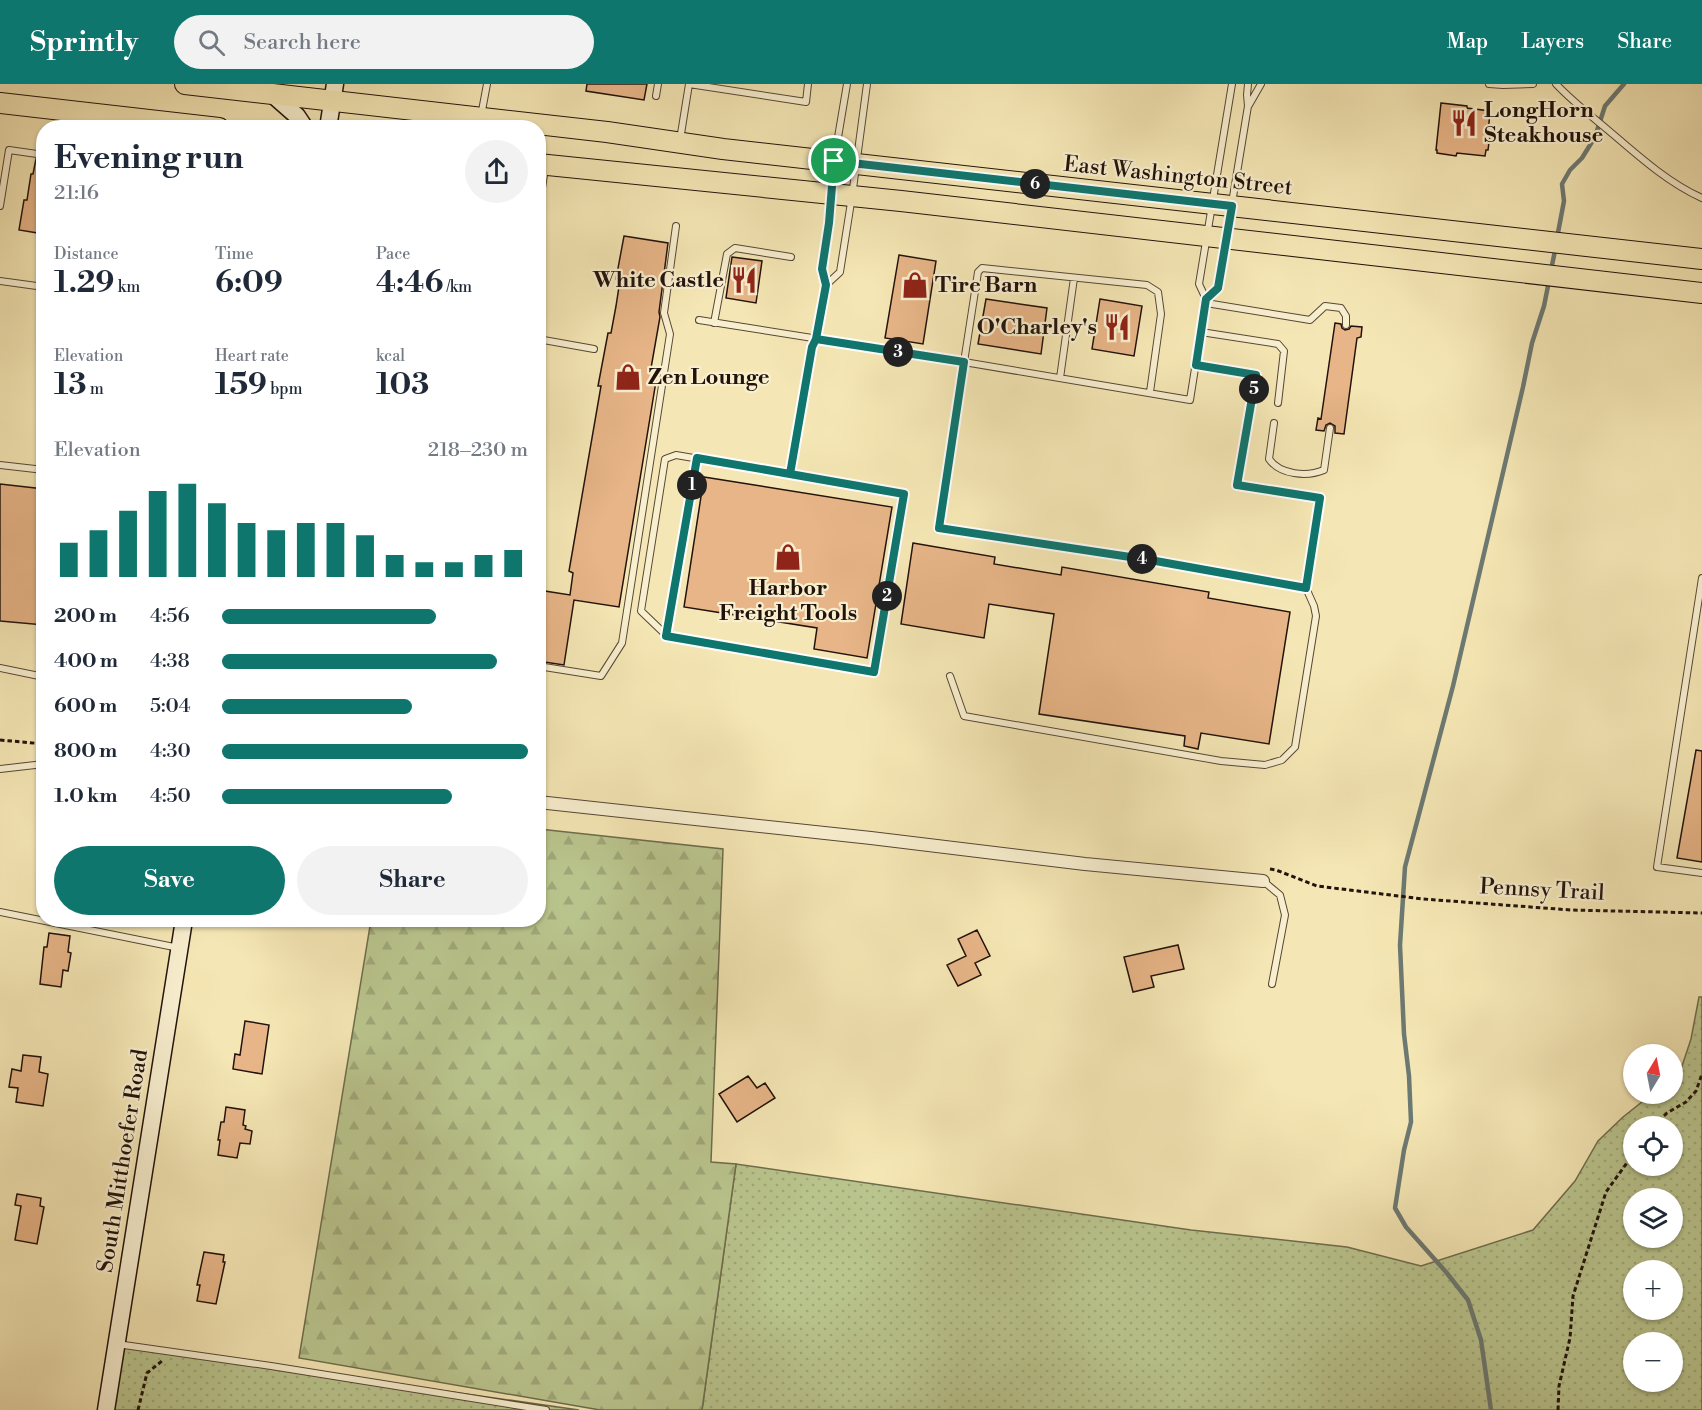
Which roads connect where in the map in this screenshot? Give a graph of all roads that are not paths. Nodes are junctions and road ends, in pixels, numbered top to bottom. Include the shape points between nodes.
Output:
1 (185, 84) edge
2 (487, 84) edge
3 (658, 84) edge
4 (689, 84) edge
5 (808, 84) edge
6 (847, 84) edge
7 (867, 84) edge
8 (1232, 84) edge
9 (1248, 84) edge
10 (1261, 84) edge
11 (1489, 84) edge
12 (1532, 84) edge
13 (1556, 84) edge
14 (334, 92) edge
15 (656, 96) dead end
16 (0, 103) edge
17 (1248, 106) junction
18 (300, 111) edge
19 (481, 118) junction
20 (112, 120) edge
21 (329, 120) edge
22 (499, 120) edge
23 (546, 125) edge
24 (680, 143) junction
25 (36, 154) edge
26 (834, 161) junction
27 (546, 164) edge
28 (857, 164) junction
29 (832, 194) junction
30 (852, 196) junction
31 (1702, 198) edge
32 (1222, 205) junction
33 (0, 206) edge
34 (676, 225) dead end
35 (1216, 237) junction
36 (791, 257) dead end
37 (1702, 259) edge
38 (1074, 278) junction
39 (0, 281) edge
40 (826, 285) junction
41 (36, 286) edge
42 (1702, 294) edge
43 (1206, 301) junction
44 (699, 320) dead end
45 (714, 323) junction
46 (1346, 325) dead end
47 (1201, 332) junction
48 (816, 339) junction
49 (546, 340) edge
50 (594, 349) dead end
51 (964, 362) junction
52 (1196, 365) junction
53 (1060, 378) junction
54 (1150, 392) junction
55 (1278, 403) dead end
56 (1274, 423) dead end
57 (1330, 429) dead end
58 (697, 458) junction
59 (0, 465) edge
60 (36, 469) edge
61 (790, 474) junction
62 (1702, 578) edge
63 (1306, 588) junction
64 (666, 636) junction
65 (546, 667) edge
66 (0, 668) edge
67 (36, 675) edge
68 (950, 676) dead end
69 (36, 765) edge
70 (0, 769) edge
71 (546, 803) edge
72 (1702, 873) edge
73 (1263, 881) joint
74 (0, 912) edge
75 (36, 919) edge
76 (73, 927) edge
77 (183, 927) edge
78 (179, 949) junction
79 (1272, 984) dead end
80 (116, 1344) junction
81 (105, 1410) edge
82 (546, 1410) edge

1 - 18 main road, East Washington Street via 272,94
2 - 19 lane
3 - 15 lane
4 - 5 lane via 806,102
4 - 24 lane
6 - 26 lane
7 - 28 lane
8 - 32 lane
9 - 17 lane
10 - 17 lane
11 - 12 lane
13 - 31 lane via 1635,153
14 - 18 main road, East Washington Street
14 - 19 main road, East Washington Street
14 - 21 main road
16 - 20 main road
17 - 32 lane
19 - 22 main road, East Washington Street
23 - 24 main road, East Washington Street
24 - 26 main road, East Washington Street
25 - 33 lane via 9,150
26 - 28 main road, East Washington Street
26 - 29 lane
27 - 29 main road
28 - 30 lane
28 - 32 main road, East Washington Street
29 - 30 main road
29 - 40 lane via 822,269
30 - 35 main road
30 - 40 lane via 840,272
32 - 35 lane
32 - 35 lane
32 - 37 main road, East Washington Street
34 - 65 lane via 664,312 670,334 622,643 601,676
35 - 42 main road
35 - 43 lane via 1199,284
35 - 43 lane via 1218,288
36 - 45 lane via 735,248 727,254
38 - 51 lane via 982,268 978,272
38 - 53 lane
38 - 54 lane via 1147,285 1158,292 1161,314
39 - 41 lane
40 - 48 lane
43 - 46 lane via 1310,320 1325,306 1341,308
43 - 47 lane
44 - 45 lane
45 - 48 lane
47 - 52 lane
47 - 55 lane via 1278,345 1284,351
48 - 51 lane
48 - 61 lane
49 - 50 lane
51 - 53 lane
51 - 63 lane via 939,528
52 - 54 lane via 1190,400
52 - 63 lane via 1256,375 1237,485 1320,498
53 - 54 lane
56 - 57 lane via 1269,459 1274,466 1298,473 1324,471
58 - 61 lane
58 - 64 lane
58 - 64 lane via 676,455 665,459 641,611
59 - 60 lane
61 - 64 lane via 904,494 874,672
62 - 72 lane via 1657,867
63 - 68 lane via 1316,616 1295,747 1282,760 1265,765 1221,761 964,716
66 - 67 lane
69 - 70 lane
71 - 73 street
73 - 79 lane via 1280,895 1285,915
74 - 75 lane
76 - 78 lane
77 - 78 main road, South Mitthoefer Road
78 - 80 main road, South Mitthoefer Road
80 - 81 main road, South Mitthoefer Road
80 - 82 lane

